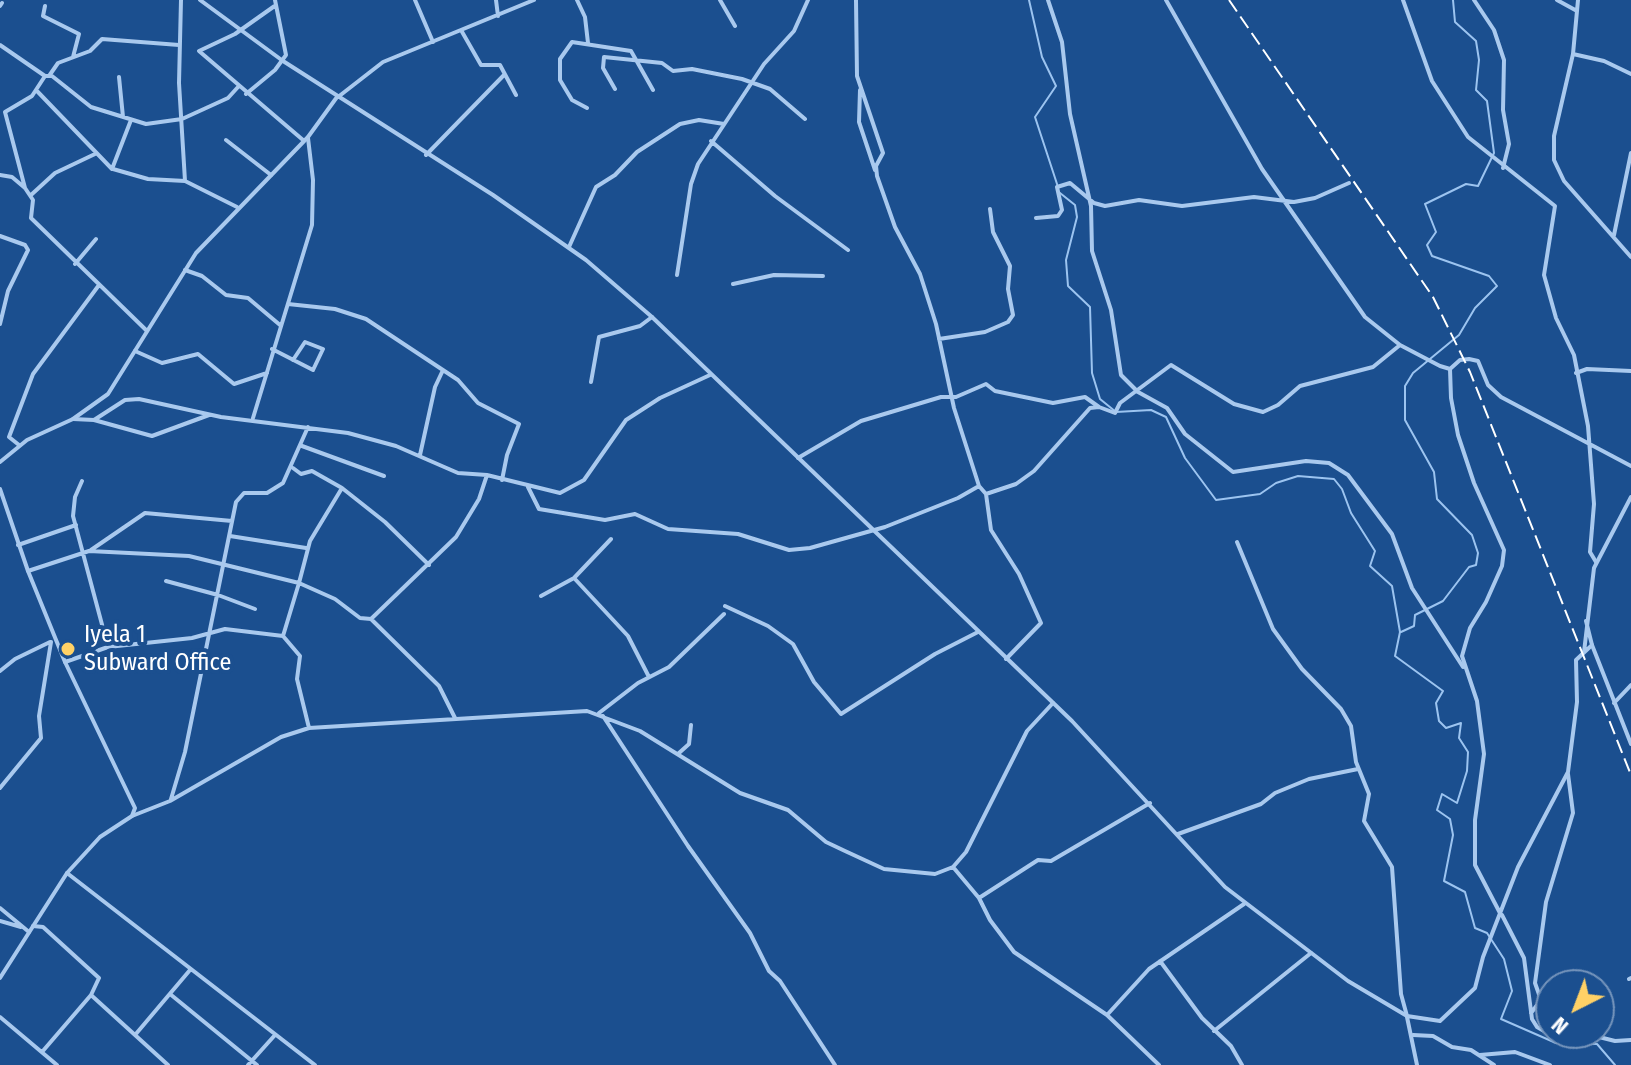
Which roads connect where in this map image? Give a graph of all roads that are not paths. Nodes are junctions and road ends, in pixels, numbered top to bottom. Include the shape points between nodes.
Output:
1 (181, 0) edge
2 (200, 0) edge
3 (415, 0) edge
4 (496, 0) edge
5 (534, 0) edge
6 (577, 0) edge
7 (720, 0) edge
8 (808, 0) edge
9 (856, 0) edge
10 (1048, 0) edge
11 (1166, 0) edge
12 (1403, 0) edge
13 (1474, 0) edge
14 (1557, 0) edge
15 (1578, 0) edge
16 (275, 2) edge
17 (45, 6) dead end
18 (1577, 11) junction
19 (498, 16) junction
20 (735, 26) dead end
21 (239, 28) junction
22 (461, 30) junction
23 (433, 42) junction
24 (588, 44) junction
25 (0, 45) edge
26 (179, 45) junction
27 (1573, 54) junction
28 (73, 57) junction
29 (283, 61) junction
30 (638, 61) junction
31 (1631, 74) edge
32 (504, 75) junction
33 (47, 76) junction
34 (119, 77) dead end
35 (753, 82) junction
36 (238, 87) junction
37 (860, 87) junction
38 (615, 89) dead end
39 (36, 90) junction
40 (653, 90) dead end
41 (246, 94) junction
42 (516, 95) dead end
43 (338, 97) junction
44 (587, 108) dead end
45 (123, 117) junction
46 (182, 119) junction
47 (805, 119) dead end
48 (131, 120) junction
49 (724, 124) junction
50 (3, 125) edge
51 (306, 139) junction
52 (226, 140) dead end
53 (711, 141) junction
54 (1631, 153) edge
55 (95, 154) junction
56 (426, 155) junction
57 (1503, 168) junction
58 (113, 169) junction
59 (876, 173) junction
60 (0, 175) edge
61 (271, 175) junction
62 (185, 181) junction
63 (1349, 183) dead end
64 (25, 188) junction
65 (31, 195) junction
66 (1089, 198) junction
67 (1286, 202) junction
68 (237, 207) junction
69 (990, 209) dead end
70 (1036, 218) dead end
71 (1614, 235) junction
72 (0, 236) edge
73 (96, 239) dead end
74 (1622, 244) junction
75 (569, 247) junction
76 (1631, 247) edge
77 (848, 250) dead end
78 (1631, 257) edge
79 (75, 264) junction
80 (185, 270) junction
81 (677, 275) dead end
82 (823, 276) dead end
83 (733, 284) dead end
84 (99, 285) junction
85 (288, 304) junction
86 (652, 317) junction
87 (0, 324) edge
88 (280, 325) junction
89 (146, 330) junction
90 (939, 339) junction
91 (1400, 345) junction
92 (272, 349) junction
93 (135, 351) junction
94 (293, 360) junction
95 (1450, 369) junction
96 (443, 370) junction
97 (1631, 371) edge
98 (267, 373) junction
99 (1576, 373) junction
100 (710, 375) junction
101 (591, 382) dead end
102 (1138, 392) junction
103 (951, 397) junction
104 (1099, 407) junction
105 (211, 415) junction
106 (253, 418) junction
107 (73, 419) junction
108 (94, 420) junction
109 (308, 427) junction
110 (19, 445) junction
111 (1591, 445) junction
112 (302, 446) junction
113 (420, 455) junction
114 (798, 458) junction
115 (0, 462) edge
116 (1631, 466) edge
117 (292, 467) junction
118 (487, 475) junction
119 (384, 476) dead end
120 (502, 480) junction
121 (82, 481) dead end
122 (979, 486) junction
123 (528, 487) junction
124 (342, 488) junction
125 (0, 489) edge
126 (986, 494) junction
127 (1631, 497) edge
128 (232, 521) junction
129 (76, 525) junction
130 (871, 531) junction
131 (230, 536) junction
132 (611, 539) dead end
133 (1237, 542) dead end
134 (18, 545) junction
135 (307, 549) junction
136 (86, 552) junction
137 (1596, 562) junction
138 (222, 564) junction
139 (429, 565) junction
140 (28, 571) junction
141 (574, 578) junction
142 (166, 581) dead end
143 (299, 583) junction
144 (218, 595) junction
145 (541, 596) dead end
146 (725, 606) dead end
147 (255, 609) dead end
148 (724, 614) dead end
149 (371, 619) junction
150 (1586, 621) junction
151 (978, 632) junction
152 (209, 634) junction
153 (283, 636) junction
154 (54, 640) junction
155 (1592, 645) junction
156 (108, 647) junction
157 (1584, 652) junction
158 (1006, 659) junction
159 (65, 662) junction
160 (1463, 667) junction
161 (0, 671) edge
162 (649, 677) junction
163 (1631, 685) edge
164 (1628, 696) edge
165 (1053, 703) junction
166 (1613, 704) junction
167 (601, 715) junction
168 (455, 718) junction
169 (691, 725) dead end
170 (309, 728) junction
171 (1631, 744) edge
172 (679, 753) junction
173 (1358, 769) junction
174 (1568, 772) junction
175 (0, 775) edge
176 (6, 779) junction
177 (0, 788) edge
178 (170, 801) junction
179 (1150, 803) junction
180 (132, 816) junction
181 (1178, 834) junction
182 (953, 867) junction
183 (67, 873) junction
184 (979, 898) junction
185 (1244, 904) junction
186 (0, 908) edge
187 (1500, 918) junction
188 (0, 921) edge
189 (33, 926) junction
190 (23, 928) junction
191 (29, 932) junction
192 (1311, 953) junction
193 (1160, 961) junction
194 (190, 970) junction
195 (0, 978) edge
196 (170, 994) junction
197 (91, 995) junction
198 (1531, 1013) junction
199 (1107, 1015) junction
200 (1407, 1016) junction
201 (0, 1017) edge
202 (1214, 1031) junction
203 (135, 1035) junction
204 (275, 1035) junction
205 (1413, 1035) junction
206 (1631, 1040) edge
207 (42, 1052) junction
208 (1480, 1055) junction
209 (252, 1064) edge
210 (57, 1065) edge
211 (168, 1065) edge
212 (315, 1065) edge
213 (835, 1065) edge
214 (1159, 1065) edge
215 (1242, 1065) edge
216 (1417, 1065) edge
217 (1494, 1065) edge
218 (1550, 1065) edge

1 - 26 street
2 - 21 street
3 - 23 street
4 - 19 street
5 - 19 street
6 - 24 street
7 - 20 street
8 - 35 street via 794,31
9 - 37 street
10 - 66 street via 1062,42 1070,114
11 - 67 street via 1238,131
12 - 57 street via 1432,81 1472,143
13 - 57 street via 1494,30 1504,60 1509,144
14 - 18 street
15 - 18 street
16 - 21 street
16 - 29 street via 286,48
17 - 28 street via 41,15 79,34
18 - 27 street
19 - 22 street
21 - 29 street
21 - 36 street via 199,49
22 - 23 street
22 - 32 street via 481,65 498,64
23 - 43 street via 368,70
24 - 30 street via 631,51
24 - 44 street via 570,43 558,65 562,88
25 - 33 street
26 - 28 street via 102,39
26 - 46 street
27 - 31 street
27 - 71 street via 1554,136 1554,160 1564,181
28 - 33 street via 58,63
29 - 41 street
29 - 43 street
30 - 35 street
30 - 38 street via 603,58
30 - 40 street
32 - 42 street
32 - 56 street
33 - 39 street
33 - 45 street via 91,107
34 - 45 street
35 - 47 street via 776,93
35 - 49 street
36 - 41 street
36 - 46 street via 233,95
37 - 59 street via 858,116
37 - 59 street via 882,149
39 - 50 street via 7,109
39 - 55 street
41 - 51 street
43 - 51 street
43 - 56 street
45 - 48 street
46 - 48 street via 153,124
46 - 62 street
48 - 58 street
49 - 53 street
49 - 75 street via 680,124 637,152 596,187
50 - 64 street
51 - 61 street
51 - 85 street via 313,180 312,225
52 - 61 street
53 - 77 street
53 - 81 street via 691,184
54 - 71 street
55 - 58 street
55 - 65 street via 55,173
56 - 75 street
57 - 99 street via 1555,206 1544,275
58 - 62 street via 148,179
59 - 90 street via 895,227 920,274
60 - 64 street
61 - 68 street
62 - 68 street
63 - 67 street via 1315,198
64 - 65 street
65 - 79 street via 31,218
66 - 67 street via 1105,206 1139,200 1192,206 1254,197
66 - 70 street via 1075,184 1057,187 1062,210 1058,216
66 - 102 street via 1092,251 1111,310 1119,372
67 - 91 street via 1352,301
68 - 80 street
69 - 90 street via 993,232 1010,266 1013,315 985,332
71 - 74 street
72 - 87 street via 28,250 8,291
73 - 79 street
74 - 76 street
74 - 78 street
75 - 86 street
79 - 84 street
80 - 88 street via 226,295 248,298
80 - 89 street
82 - 83 street via 794,273
84 - 89 street
84 - 110 street via 33,374 9,437
85 - 88 street
85 - 96 street via 366,319
86 - 100 street
86 - 101 street via 640,326 599,337
88 - 92 street
89 - 93 street
90 - 103 street
91 - 95 street
91 - 102 street via 1373,367 1300,386 1263,412 1234,404 1174,365
92 - 94 street
92 - 98 street
93 - 98 street via 162,363 198,354 234,384
93 - 107 street via 108,394
94 - 94 street via 315,370 323,349 305,342
95 - 111 street via 1460,360 1478,361 1488,385 1501,397
95 - 160 street via 1458,435 1505,556 1465,641
96 - 113 street
96 - 120 street via 478,403 520,425
97 - 99 street
98 - 106 street
99 - 111 street
100 - 114 street
100 - 123 street via 626,420 576,487 560,493
102 - 104 street via 1118,404 1115,413
102 - 160 street via 1167,408 1185,434 1233,472 1306,461 1338,467 1365,493 1392,534 1406,576
103 - 104 street via 988,384 995,391 1053,403 1090,397
103 - 114 street via 861,421
103 - 122 street
104 - 126 street via 1084,413 1030,474
105 - 106 street
105 - 108 street via 152,436
105 - 108 street via 131,398
106 - 109 street
107 - 108 street
107 - 110 street
109 - 112 street
109 - 113 street
110 - 115 street
111 - 116 street
111 - 137 street via 1590,549
112 - 117 street
112 - 119 street
113 - 118 street via 458,473
114 - 130 street
117 - 124 street via 298,473 312,471
117 - 128 street via 277,489 239,497
118 - 120 street
118 - 139 street via 456,537
120 - 123 street
121 - 129 street via 73,506
122 - 126 street
122 - 130 street
123 - 130 street via 542,509 605,520 635,514 668,529 738,534 789,550
124 - 135 street
124 - 139 street
125 - 134 street
126 - 158 street via 991,530 1017,569 1041,623
127 - 137 street
128 - 131 street
128 - 136 street via 145,513
129 - 134 street
129 - 136 street
130 - 151 street
131 - 135 street
131 - 138 street
132 - 141 street
133 - 173 street via 1273,629 1348,720
134 - 140 street
135 - 143 street
136 - 138 street via 189,556
136 - 140 street
136 - 156 street
137 - 150 street
138 - 143 street
138 - 144 street
139 - 149 street
140 - 154 street
141 - 145 street
141 - 162 street via 628,636
142 - 144 street
143 - 149 street via 335,599 360,618
143 - 153 street
144 - 147 street
144 - 152 street
146 - 151 street via 793,644 814,682 841,714
148 - 162 street via 669,667
149 - 168 street via 439,686
150 - 155 street
150 - 157 street
151 - 158 street
152 - 153 street via 238,628
152 - 156 street
152 - 178 street
153 - 170 street via 300,656 297,679
154 - 159 street
154 - 161 street
154 - 176 street via 39,716 41,738
155 - 157 street
155 - 166 street
156 - 159 street
157 - 174 street via 1576,660
158 - 165 street
159 - 180 street via 133,801
160 - 187 street via 1477,701 1485,764 1475,820 1475,865
162 - 167 street
163 - 164 street
164 - 166 street
165 - 179 street
165 - 182 street via 1027,731 977,836
166 - 171 street
167 - 168 street via 553,711
167 - 172 street
167 - 213 street
168 - 170 street
169 - 172 street via 689,744
170 - 178 street via 281,737
172 - 182 street via 740,793 788,810 826,842 884,869 927,874
173 - 181 street via 1309,779 1261,804
173 - 200 street via 1369,794 1364,821 1392,867
174 - 187 street via 1518,867
174 - 198 street via 1573,813 1546,902 1535,983 1541,1000
175 - 176 street
176 - 177 street
178 - 180 street
179 - 181 street
179 - 184 street via 1051,861 1038,860
180 - 183 street via 100,837
181 - 185 street
182 - 184 street
183 - 189 street
183 - 194 street
184 - 199 street via 1014,952
185 - 192 street
185 - 193 street
186 - 190 street
187 - 198 street via 1524,958
187 - 200 street via 1469,996 1440,1021
188 - 190 street
189 - 191 street
189 - 197 street via 43,927 99,978
190 - 191 street
191 - 195 street
192 - 200 street
192 - 202 street
193 - 199 street
193 - 202 street
194 - 196 street
194 - 204 street
196 - 203 street
196 - 209 street
197 - 203 street
197 - 207 street
198 - 206 street via 1546,1033
199 - 214 street
200 - 205 street
201 - 207 street
202 - 215 street
203 - 211 street
204 - 209 street
204 - 212 street
205 - 208 street via 1433,1036
205 - 216 street
207 - 210 street
208 - 217 street
208 - 218 street via 1515,1052

